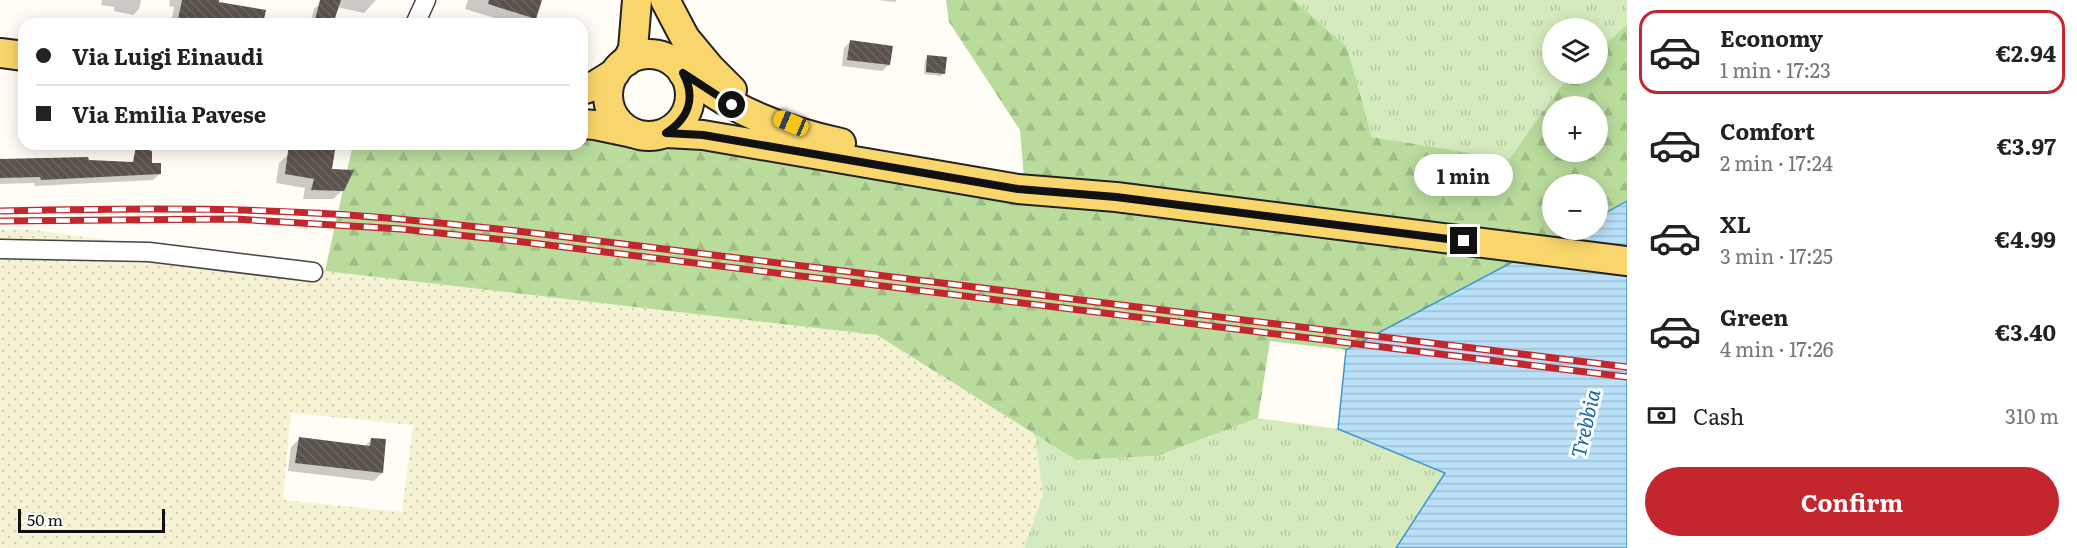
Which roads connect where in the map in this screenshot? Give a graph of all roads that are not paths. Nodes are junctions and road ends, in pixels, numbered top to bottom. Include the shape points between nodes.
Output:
1 (426, 0) edge
2 (637, 0) edge
3 (664, 0) edge
4 (418, 18) edge
5 (0, 53) edge
6 (18, 55) edge
7 (621, 67) junction
8 (678, 67) junction
9 (588, 88) edge
10 (588, 124) edge
11 (634, 133) junction
12 (666, 133) junction
13 (830, 141) junction
14 (1115, 197) junction
15 (0, 249) edge
16 (1627, 261) edge
17 (313, 272) dead end

1 - 4 street
2 - 7 main road via 633,49
3 - 8 main road
3 - 13 main road via 685,38 735,92 773,115
5 - 6 main road
7 - 8 main road via 637,56 649,55 661,56
7 - 9 main road
7 - 11 main road via 609,90 610,108 619,123
8 - 12 main road via 689,83 689,107
8 - 13 main road via 732,105
10 - 11 main road
11 - 12 main road
12 - 14 main road via 703,135 1018,189
13 - 14 main road
14 - 16 main road
15 - 17 street via 149,252

